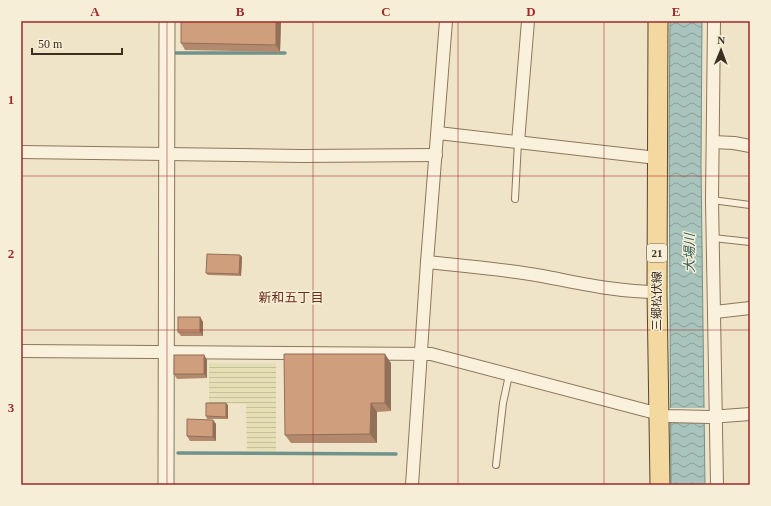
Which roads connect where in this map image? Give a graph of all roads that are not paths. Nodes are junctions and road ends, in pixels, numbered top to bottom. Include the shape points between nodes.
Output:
1 (168, 21) edge
2 (446, 21) edge
3 (528, 21) edge
4 (658, 21) edge
5 (714, 21) edge
6 (438, 133) junction
7 (518, 142) junction
8 (713, 142) junction
9 (750, 146) edge
10 (21, 152) edge
11 (167, 154) junction
12 (436, 155) junction
13 (657, 158) junction
14 (515, 199) dead end
15 (712, 200) junction
16 (750, 205) edge
17 (713, 238) junction
18 (750, 242) edge
19 (427, 262) junction
20 (656, 292) junction
21 (750, 308) edge
22 (715, 312) junction
23 (21, 351) edge
24 (167, 353) junction
25 (422, 354) junction
26 (509, 375) junction
27 (750, 414) edge
28 (662, 415) junction
29 (713, 417) junction
30 (496, 465) dead end
31 (166, 485) edge
32 (412, 485) edge
33 (660, 485) edge
34 (717, 485) edge

1 - 11 street
2 - 6 street
3 - 7 street
4 - 13 main road, 三郷松伏線 / 21
5 - 8 street
6 - 7 street
6 - 12 street
7 - 13 street
7 - 14 lane
8 - 9 street
8 - 15 street
10 - 11 street
11 - 12 street
11 - 24 street
12 - 19 street
13 - 20 main road, 三郷松伏線 / 21
15 - 16 lane
15 - 17 street
17 - 18 lane
17 - 22 street
19 - 20 street via 541,276 604,288
19 - 25 street
20 - 28 main road, 三郷松伏線 / 21
21 - 22 street
22 - 29 street
23 - 24 street
24 - 25 street
24 - 31 street
25 - 26 street via 431,354
25 - 32 street
26 - 28 street
26 - 30 lane
27 - 29 street
28 - 29 street
28 - 33 main road, 三郷松伏線 / 21
29 - 34 street

